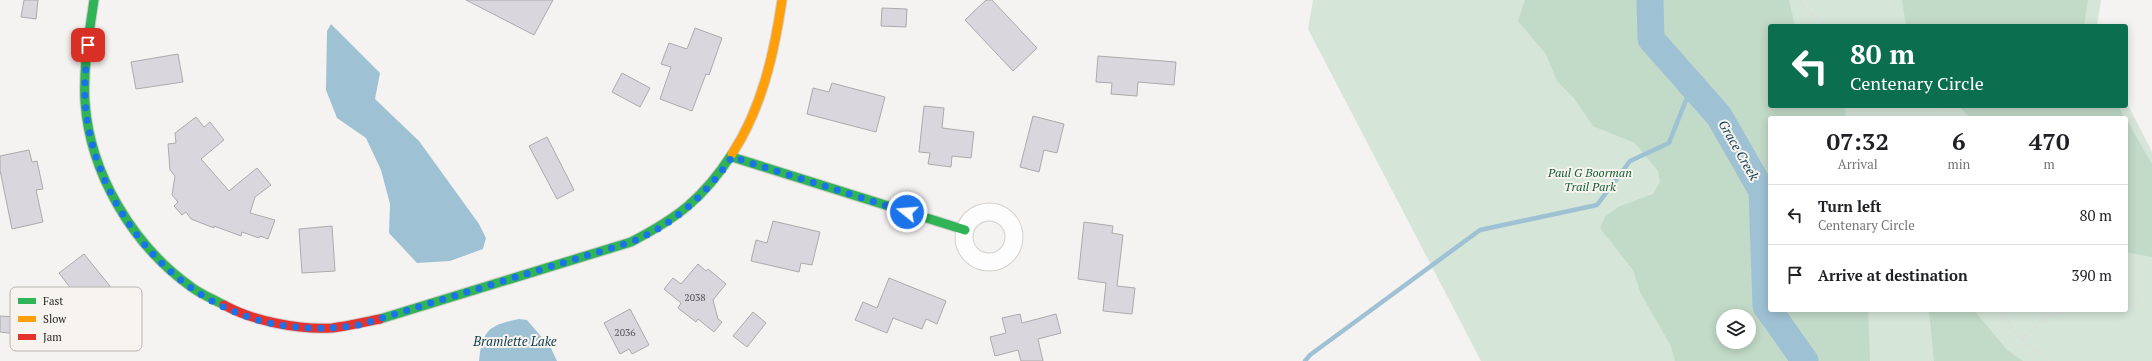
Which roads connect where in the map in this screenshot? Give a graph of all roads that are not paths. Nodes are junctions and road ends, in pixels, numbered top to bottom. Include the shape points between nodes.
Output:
1 (94, 0) edge
2 (782, 0) edge
3 (732, 157) junction
4 (965, 230) dead end

1 - 3 street via 85,73 85,103 94,148 117,204 142,242 174,274 214,301 257,320 309,328 359,325 631,242 656,231 690,205
2 - 3 street via 778,35 767,83
3 - 4 street

